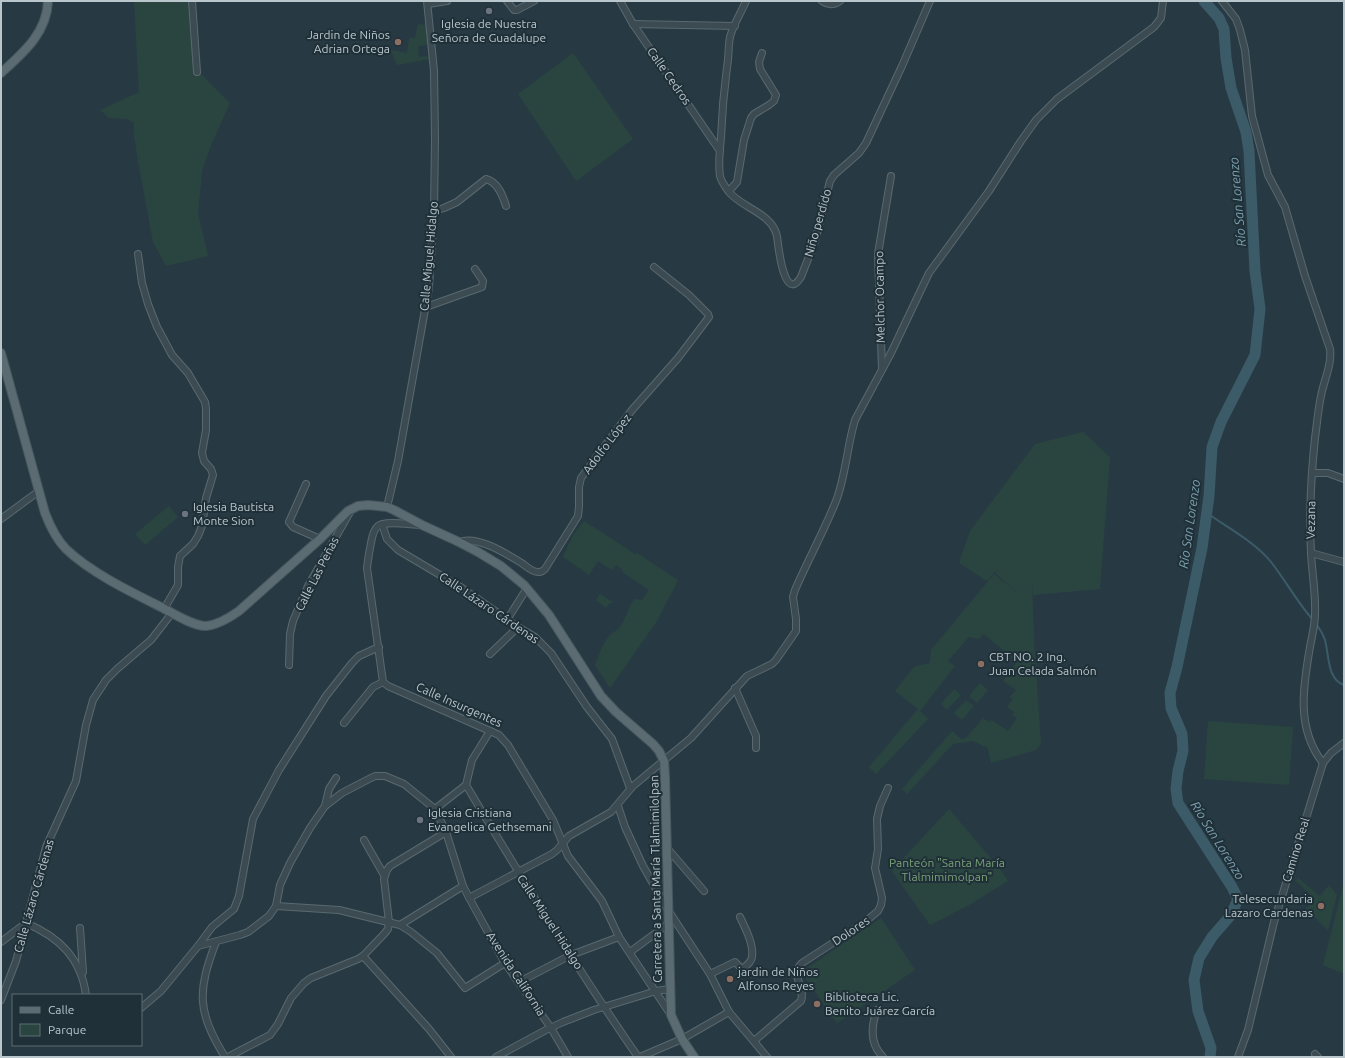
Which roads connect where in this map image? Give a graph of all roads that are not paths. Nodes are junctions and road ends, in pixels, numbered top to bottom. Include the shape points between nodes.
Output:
1 (48, 1) edge
2 (192, 1) edge
3 (447, 1) edge
4 (507, 1) edge
5 (534, 1) edge
6 (620, 1) edge
7 (746, 1) edge
8 (822, 1) edge
9 (840, 1) edge
10 (930, 1) edge
11 (1163, 1) edge
12 (1222, 1) edge
13 (428, 2) edge
14 (633, 24) junction
15 (735, 26) junction
16 (762, 53) dead end
17 (197, 72) dead end
18 (1, 73) edge
19 (720, 151) junction
20 (891, 176) dead end
21 (729, 191) junction
22 (506, 206) dead end
23 (434, 211) junction
24 (138, 254) dead end
25 (654, 267) dead end
26 (475, 269) dead end
27 (426, 307) junction
28 (1, 353) edge
29 (882, 371) junction
30 (1313, 473) junction
31 (1344, 479) edge
32 (306, 484) dead end
33 (39, 491) junction
34 (387, 507) junction
35 (352, 509) junction
36 (1, 520) edge
37 (382, 524) junction
38 (422, 526) junction
39 (320, 539) junction
40 (460, 542) junction
41 (1311, 554) junction
42 (1344, 562) edge
43 (527, 588) junction
44 (168, 611) junction
45 (507, 620) junction
46 (518, 628) junction
47 (379, 647) junction
48 (490, 654) dead end
49 (289, 665) dead end
50 (383, 682) junction
51 (735, 688) junction
52 (344, 723) dead end
53 (490, 731) junction
54 (1344, 743) edge
55 (756, 748) dead end
56 (664, 761) junction
57 (1323, 763) junction
58 (336, 778) dead end
59 (466, 785) junction
60 (630, 788) junction
61 (888, 788) dead end
62 (325, 806) junction
63 (618, 806) junction
64 (435, 810) junction
65 (446, 832) junction
66 (364, 840) dead end
67 (562, 843) junction
68 (667, 848) junction
69 (518, 872) junction
70 (384, 875) junction
71 (463, 886) junction
72 (704, 891) dead end
73 (469, 898) junction
74 (276, 906) junction
75 (668, 910) junction
76 (740, 917) dead end
77 (389, 922) junction
78 (26, 923) junction
79 (668, 924) junction
80 (400, 925) junction
81 (80, 928) dead end
82 (619, 936) junction
83 (1, 942) edge
84 (216, 942) junction
85 (198, 946) junction
86 (630, 952) junction
87 (571, 955) junction
88 (363, 956) junction
89 (505, 963) junction
90 (710, 974) junction
91 (83, 978) junction
92 (519, 982) junction
93 (670, 989) junction
94 (656, 991) junction
95 (86, 994) edge
96 (1, 1000) edge
97 (142, 1007) edge
98 (604, 1008) junction
99 (877, 1010) dead end
100 (728, 1012) junction
101 (670, 1015) junction
102 (551, 1028) junction
103 (682, 1039) junction
104 (754, 1041) junction
105 (227, 1057) edge
106 (451, 1057) edge
107 (496, 1057) edge
108 (568, 1057) edge
109 (639, 1057) edge
110 (694, 1057) edge
111 (767, 1057) edge
112 (883, 1057) edge
113 (1238, 1057) edge

1 - 18 main road via 47,14 38,34 21,55
2 - 17 street
3 - 13 street
4 - 5 street via 514,10
6 - 14 street, Calle Cedros
7 - 15 street
8 - 9 street via 831,5
10 - 21 street, Niño perdido via 866,143 830,181 816,241 799,281 794,283 786,279 778,251 777,236 772,225
11 - 29 street via 1161,18 1154,27 1057,98 1020,141 989,191 929,273
12 - 30 street, Vezana via 1236,19 1240,30 1245,50 1252,116 1268,175 1284,207 1330,349 1330,362 1321,395
13 - 23 street, Calle Miguel Hidalgo via 434,84
14 - 15 street
14 - 19 street, Calle Cedros
15 - 19 street via 730,37 723,91
16 - 21 street via 760,68 776,95 769,105 751,118 744,140 737,182
19 - 21 street, Niño perdido via 720,177
20 - 29 street, Melchor Ocampo via 878,254
22 - 23 street via 500,191 486,179 457,202
23 - 27 street, Calle Miguel Hidalgo
24 - 44 street, Calle Lázaro Cárdenas via 143,289 157,328 172,355 188,373 205,402 206,430 202,453 213,475 198,536 180,556 178,585
25 - 40 street, Adolfo López via 689,295 709,317 678,358 632,410 581,478 578,516 544,570 539,573 534,571 484,544 468,540
26 - 27 street via 483,281 482,287
27 - 34 street, Calle Miguel Hidalgo
28 - 33 main road, Carretera a Santa María Tlalmimilolpan
29 - 51 street via 856,420 836,500 795,590 793,605 796,630 772,664 747,676
30 - 31 street via 1328,473
30 - 41 street, Vezana
32 - 39 street via 289,522 293,527
33 - 36 street
33 - 44 main road, Carretera a Santa María Tlalmimilolpan via 50,527 65,548 86,565
34 - 35 main road, Carretera a Santa María Tlalmimilolpan via 368,505
34 - 38 main road, Carretera a Santa María Tlalmimilolpan
35 - 39 main road, Carretera a Santa María Tlalmimilolpan
35 - 49 street, Calle Las Peñas via 308,586 293,621
37 - 38 street
37 - 45 street, Calle Lázaro Cárdenas via 387,539 398,550 456,584
37 - 47 street via 375,530 368,560
38 - 40 main road, Carretera a Santa María Tlalmimilolpan
39 - 44 main road, Carretera a Santa María Tlalmimilolpan via 239,611 220,622 198,625
40 - 43 main road, Carretera a Santa María Tlalmimilolpan via 501,566
41 - 42 street
41 - 57 street, Vezana via 1315,614 1304,682 1304,708 1310,738 1316,754
43 - 45 street
43 - 56 main road, Carretera a Santa María Tlalmimilolpan via 561,631 601,696 653,744
44 - 78 street, Calle Lázaro Cárdenas via 165,624 106,680 93,700 76,781 46,847
45 - 46 street, Calle Lázaro Cárdenas
46 - 48 street
46 - 60 street, Calle Lázaro Cárdenas via 535,637 551,653 612,739
47 - 50 street
47 - 85 street via 355,660 326,696 279,770 253,819 239,896 234,908 212,927
50 - 52 street via 373,686
50 - 53 street, Calle Insurgentes
51 - 55 street via 756,736
51 - 56 street via 691,738
53 - 59 street via 472,760
53 - 67 street, Calle Insurgentes via 499,735 508,744 553,820
54 - 57 street, Camino Real
56 - 60 street
56 - 68 main road, Carretera a Santa María Tlalmimilolpan
57 - 113 street, Camino Real via 1274,922 1248,1030
58 - 62 street via 329,789
59 - 64 street
59 - 69 street, Calle Miguel Hidalgo
60 - 63 street
61 - 104 street, Dolores via 877,819 878,848 875,868 882,898 878,911 798,967 801,1001
62 - 64 street, Avenida California via 342,793 365,781 385,776 404,784
62 - 74 street, Avenida California via 287,869 280,885
63 - 67 street via 568,836
63 - 75 street via 643,866
64 - 65 street, Avenida California
65 - 70 street via 390,866
65 - 71 street, Avenida California
66 - 70 street
67 - 69 street via 552,854
67 - 82 street, Calle Insurgentes via 568,856 602,901
68 - 72 street
68 - 75 main road, Carretera a Santa María Tlalmimilolpan
69 - 73 street
69 - 87 street, Calle Miguel Hidalgo
70 - 77 street
71 - 73 street, Avenida California
71 - 80 street
73 - 89 street, Avenida California
74 - 77 street via 338,910
74 - 84 street via 269,916 248,932
75 - 79 main road, Carretera a Santa María Tlalmimilolpan
75 - 90 street
76 - 90 street via 750,941 751,960 742,969 735,962
77 - 80 street
77 - 88 street via 385,933
78 - 83 street
78 - 91 street via 41,929 62,946 79,968
78 - 96 street, Calle Lázaro Cárdenas
79 - 86 street
79 - 93 main road, Carretera a Santa María Tlalmimilolpan
80 - 89 street via 437,953 465,988
81 - 91 street
82 - 86 street, Calle Insurgentes
82 - 87 street
84 - 85 street
84 - 105 street via 207,964 202,990 203,1009 214,1038
85 - 97 street via 161,991
86 - 94 street, Calle Insurgentes
87 - 92 street
87 - 98 street, Calle Miguel Hidalgo
88 - 105 street via 311,978 291,998 270,1035
88 - 106 street
89 - 92 street, Avenida California
90 - 100 street
91 - 95 street
92 - 102 street, Avenida California
93 - 94 street
93 - 101 main road, Carretera a Santa María Tlalmimilolpan
94 - 98 street
94 - 101 street, Calle Insurgentes
98 - 102 street
98 - 109 street, Calle Miguel Hidalgo
99 - 112 street via 873,1020 873,1035 876,1048
100 - 103 street
100 - 104 street
101 - 103 main road, Calle Insurgentes
102 - 107 street
102 - 108 street, Avenida California
103 - 109 street
103 - 110 main road, Calle Insurgentes
104 - 111 street

